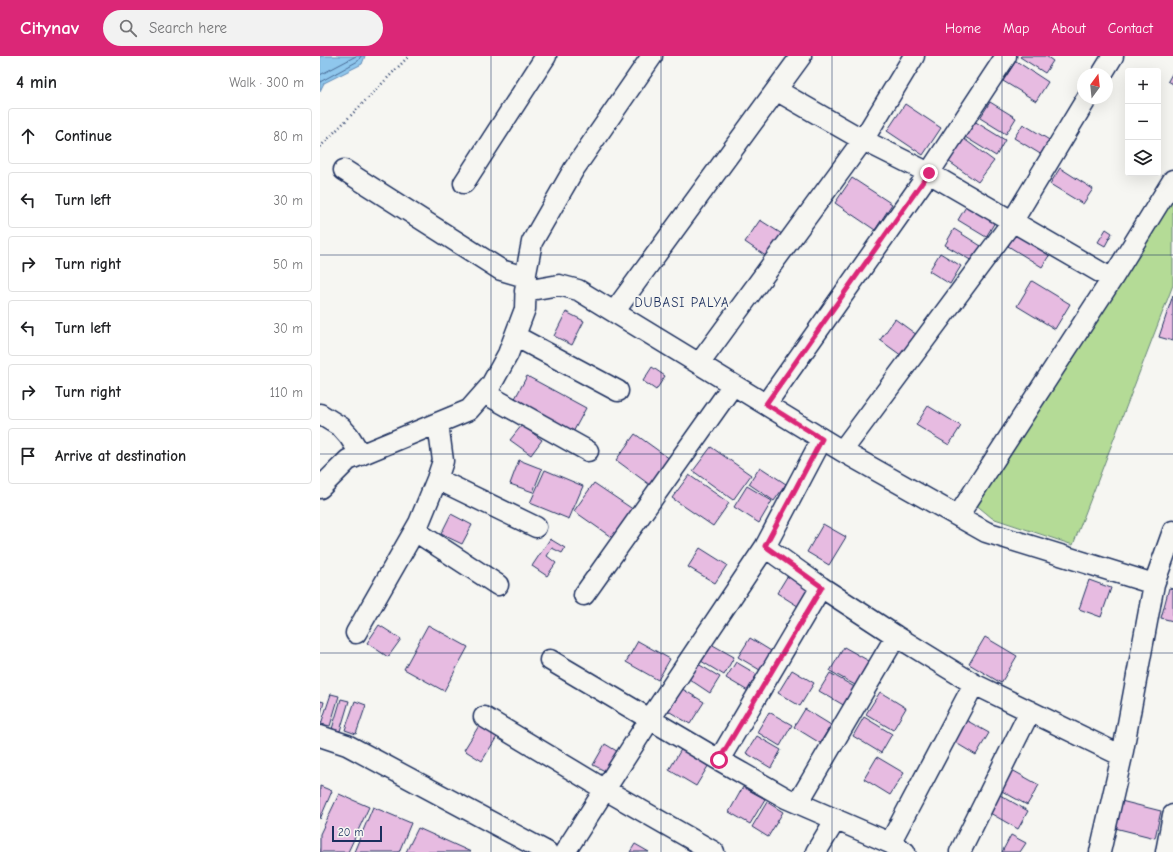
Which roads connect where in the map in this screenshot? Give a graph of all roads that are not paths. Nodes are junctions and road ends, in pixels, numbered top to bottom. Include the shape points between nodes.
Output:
1 (546, 56) edge
2 (652, 56) edge
3 (801, 56) edge
4 (914, 56) edge
5 (1006, 56) edge
6 (1113, 56) edge
7 (1106, 68) edge
8 (776, 90) junction
9 (1083, 104) edge
10 (864, 140) junction
11 (344, 170) dead end
12 (929, 173) junction
13 (1173, 180) edge
14 (464, 183) dead end
15 (1012, 222) junction
16 (1112, 279) junction
17 (525, 284) junction
18 (614, 312) junction
19 (515, 336) junction
20 (699, 364) junction
21 (733, 385) junction
22 (618, 391) dead end
23 (484, 393) junction
24 (766, 404) junction
25 (320, 414) edge
26 (438, 423) junction
27 (822, 439) junction
28 (588, 451) dead end
29 (842, 451) junction
30 (361, 454) junction
31 (437, 479) junction
32 (320, 488) edge
33 (958, 516) junction
34 (536, 527) dead end
35 (415, 531) junction
36 (1173, 531) edge
37 (765, 546) junction
38 (1154, 584) junction
39 (498, 585) dead end
40 (822, 587) junction
41 (584, 595) dead end
42 (356, 633) dead end
43 (896, 636) junction
44 (550, 660) dead end
45 (974, 684) junction
46 (1030, 711) junction
47 (484, 717) dead end
48 (650, 719) junction
49 (320, 736) edge
50 (1122, 756) junction
51 (719, 760) junction
52 (604, 789) junction
53 (798, 803) junction
54 (1173, 815) edge
55 (836, 819) junction
56 (897, 848) edge
57 (547, 852) edge
58 (565, 852) edge
59 (714, 852) edge
60 (816, 852) edge
61 (960, 852) edge
62 (1100, 852) edge
63 (1166, 852) edge

1 - 14 street
2 - 17 street via 574,169 532,242
3 - 8 street
4 - 10 street
5 - 12 street
6 - 7 street
8 - 10 street
8 - 18 street
9 - 15 street
10 - 12 street
10 - 20 street
11 - 17 street
12 - 15 street
12 - 24 street
13 - 16 street
15 - 16 street
15 - 29 street
16 - 33 street
17 - 18 street via 559,285 578,290
17 - 19 street via 525,308
18 - 20 street
19 - 22 street
19 - 23 street via 492,384
20 - 21 street
21 - 24 street
21 - 41 street
23 - 26 street via 469,410
23 - 28 street
24 - 27 street
25 - 30 street via 341,427
26 - 30 street
26 - 31 street via 443,461
27 - 29 street
27 - 37 street
29 - 33 street
30 - 32 street via 348,460
31 - 34 street
31 - 35 street
33 - 38 street via 986,532
35 - 39 street
35 - 42 street
36 - 38 street
37 - 40 street
37 - 48 street
38 - 50 street
40 - 43 street
40 - 51 street
43 - 45 street
43 - 53 street
44 - 48 street
45 - 46 street
45 - 56 street
46 - 50 street
46 - 61 street
47 - 52 street
48 - 51 street
48 - 52 street
49 - 57 street via 347,745
50 - 62 street
51 - 53 street
52 - 58 street
52 - 59 street
53 - 55 street
54 - 63 street
55 - 56 street
55 - 60 street

